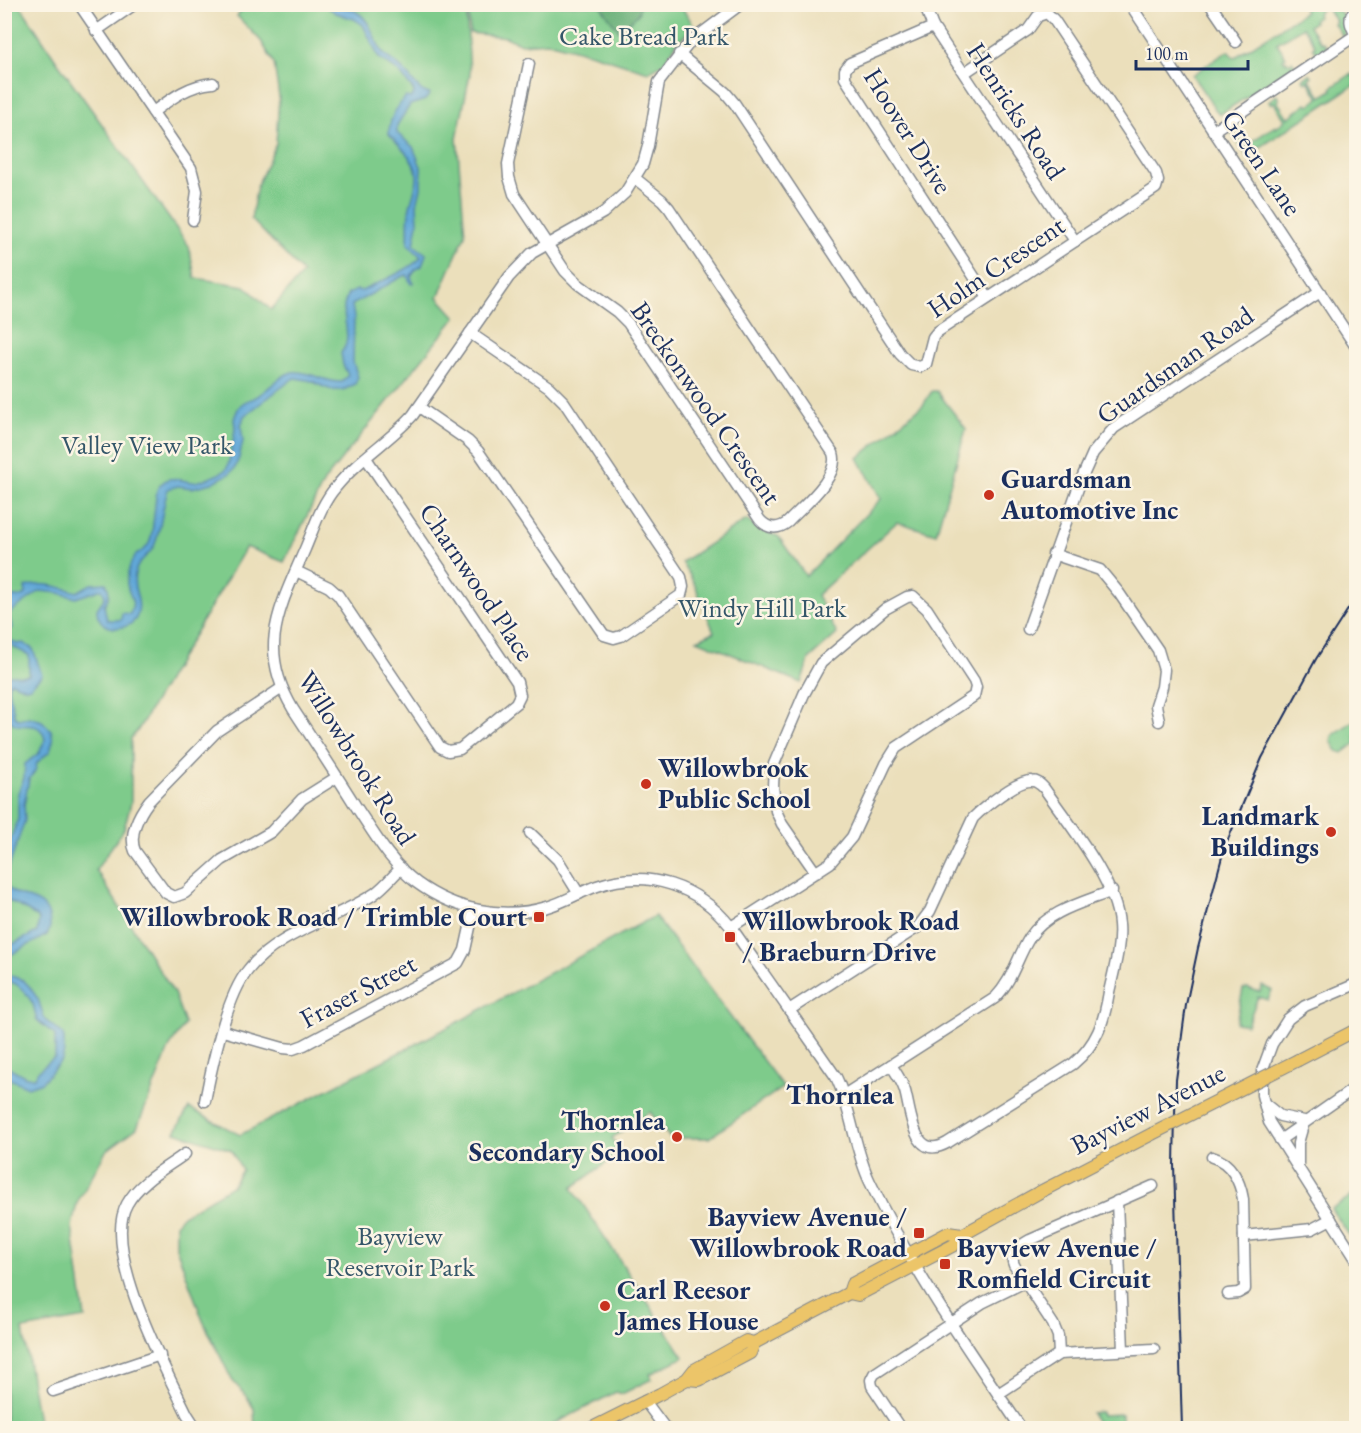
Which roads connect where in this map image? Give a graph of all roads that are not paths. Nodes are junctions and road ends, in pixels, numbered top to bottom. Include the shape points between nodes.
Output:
1 (79, 4) edge
2 (135, 4) edge
3 (924, 4) edge
4 (1130, 4) edge
5 (1211, 5) edge
6 (736, 6) edge
7 (1356, 9) edge
8 (933, 27) junction
9 (96, 31) junction
10 (1356, 35) edge
11 (1236, 42) dead end
12 (679, 54) junction
13 (529, 64) dead end
14 (964, 73) junction
15 (213, 83) dead end
16 (153, 112) junction
17 (1213, 131) junction
18 (636, 178) junction
19 (193, 220) dead end
20 (1075, 241) junction
21 (547, 244) junction
22 (1320, 292) junction
23 (988, 298) junction
24 (470, 333) junction
25 (1356, 347) edge
26 (419, 407) junction
27 (366, 458) junction
28 (1053, 554) junction
29 (296, 571) junction
30 (1029, 629) dead end
31 (282, 688) junction
32 (1159, 721) dead end
33 (337, 777) junction
34 (531, 833) dead end
35 (400, 868) junction
36 (816, 873) junction
37 (1112, 891) junction
38 (579, 894) junction
39 (474, 909) junction
40 (731, 927) junction
41 (1356, 984) edge
42 (789, 1010) junction
43 (222, 1030) junction
44 (1356, 1030) edge
45 (891, 1065) junction
46 (1356, 1087) edge
47 (844, 1095) junction
48 (204, 1101) dead end
49 (1263, 1101) junction
50 (1304, 1121) junction
51 (1280, 1140) junction
52 (185, 1154) dead end
53 (1212, 1157) dead end
54 (1298, 1167) junction
55 (1153, 1186) dead end
56 (1118, 1201) junction
57 (1331, 1219) junction
58 (962, 1235) junction
59 (1244, 1236) junction
60 (907, 1254) junction
61 (1356, 1259) edge
62 (914, 1266) junction
63 (1025, 1282) junction
64 (849, 1293) junction
65 (1228, 1294) dead end
66 (950, 1323) junction
67 (1154, 1349) dead end
68 (1123, 1350) junction
69 (160, 1354) junction
70 (1059, 1354) junction
71 (53, 1390) dead end
72 (998, 1394) junction
73 (645, 1401) junction
74 (598, 1427) edge
75 (196, 1428) edge
76 (665, 1428) edge
77 (900, 1428) edge
78 (1021, 1428) edge

1 - 9 street
2 - 9 street
3 - 8 street, Henricks Road
4 - 17 street, Green Lane
5 - 11 street
6 - 12 street, Willowbrook Road
7 - 10 street via 1350,19
8 - 14 street, Henricks Road
8 - 23 street, Hoover Drive via 850,63 845,78
9 - 16 street
10 - 17 street
12 - 18 street, Willowbrook Road via 659,82 648,146
12 - 23 street, Holm Crescent via 735,104 911,365 926,364 937,332
13 - 21 street, Breckonwood Crescent via 508,173 514,194
14 - 20 street, Henricks Road
14 - 20 street, Holm Crescent via 1047,13 1156,172 1156,188
15 - 16 street via 193,86
16 - 19 street via 194,173 197,190
17 - 22 street, Green Lane
18 - 21 street, Willowbrook Road via 603,213
18 - 21 street, Breckonwood Crescent via 669,208 833,453 832,474 785,525 773,528 760,520 628,323 569,276
20 - 23 street, Holm Crescent
21 - 24 street, Willowbrook Road via 514,270
22 - 25 street, Green Lane
22 - 28 street, Guardsman Road via 1114,428 1093,453
24 - 26 street, Willowbrook Road
24 - 26 street via 549,387 564,402 681,577 681,595 621,636 604,635 478,451
26 - 27 street, Willowbrook Road
27 - 29 street, Willowbrook Road via 328,498
27 - 29 street, Charnwood Place via 517,682 520,695 516,703 460,748 448,751 440,747 338,595
28 - 30 street, Guardsman Road
28 - 32 street via 1100,570 1158,650 1164,670 1156,705
29 - 31 street, Willowbrook Road via 277,616 274,634 275,662
31 - 33 street, Willowbrook Road
31 - 33 street via 217,731 149,801 134,832 135,851 166,893 179,896 224,858 271,832 302,799
33 - 35 street, Willowbrook Road
34 - 38 street via 558,860
35 - 39 street, Willowbrook Road via 432,892
35 - 43 street via 373,894 279,944 255,962 238,985
36 - 36 street via 852,837 896,748 968,701 976,690 927,609 913,596 885,609 821,663 774,764 776,811
36 - 40 street
37 - 42 street via 1044,788 1036,782 1022,782 971,821 930,911 918,927
37 - 45 street via 1043,923 1030,937 1009,981 995,998
37 - 45 street via 1120,934 1104,1019 1094,1042 1073,1064 934,1148 918,1138 904,1087
38 - 39 street, Willowbrook Road via 534,910 506,913
38 - 40 street, Willowbrook Road via 623,880 661,881 702,899
39 - 43 street, Fraser Street via 465,951 458,963 304,1045 283,1048
40 - 42 street, Willowbrook Road
41 - 49 street via 1305,1006 1288,1019 1272,1044 1262,1071
42 - 47 street, Willowbrook Road
43 - 48 street
44 - 58 main road, Bayview Avenue, bridge via 1038,1192
45 - 47 street
46 - 50 street
47 - 60 street, Willowbrook Road via 865,1171
49 - 50 street via 1280,1116
49 - 51 street
50 - 51 street
50 - 54 street via 1298,1143
51 - 54 street
52 - 69 street via 136,1191 124,1209 121,1225 133,1294
53 - 59 street via 1233,1172 1241,1190
54 - 57 street
55 - 56 street
56 - 63 street via 1017,1249 1012,1260
56 - 68 street
57 - 59 street via 1312,1229
57 - 61 street
58 - 60 main road, Bayview Avenue via 948,1233
58 - 62 main road, Bayview Avenue via 954,1245
59 - 65 street via 1245,1289
60 - 62 street, Willowbrook Road
60 - 64 main road, Bayview Avenue via 852,1284
62 - 64 main road, Bayview Avenue via 858,1295
62 - 66 street, Willowbrook Road
63 - 66 street
63 - 70 street via 1055,1328
64 - 73 main road, Bayview Avenue via 754,1343 746,1341 725,1352 694,1370 687,1379
66 - 72 street, Willowbrook Road
66 - 77 street via 872,1377 872,1386
67 - 68 street
68 - 70 street
69 - 71 street
69 - 75 street
70 - 72 street
72 - 78 street, Willowbrook Road
73 - 74 main road, Bayview Avenue
73 - 76 street

